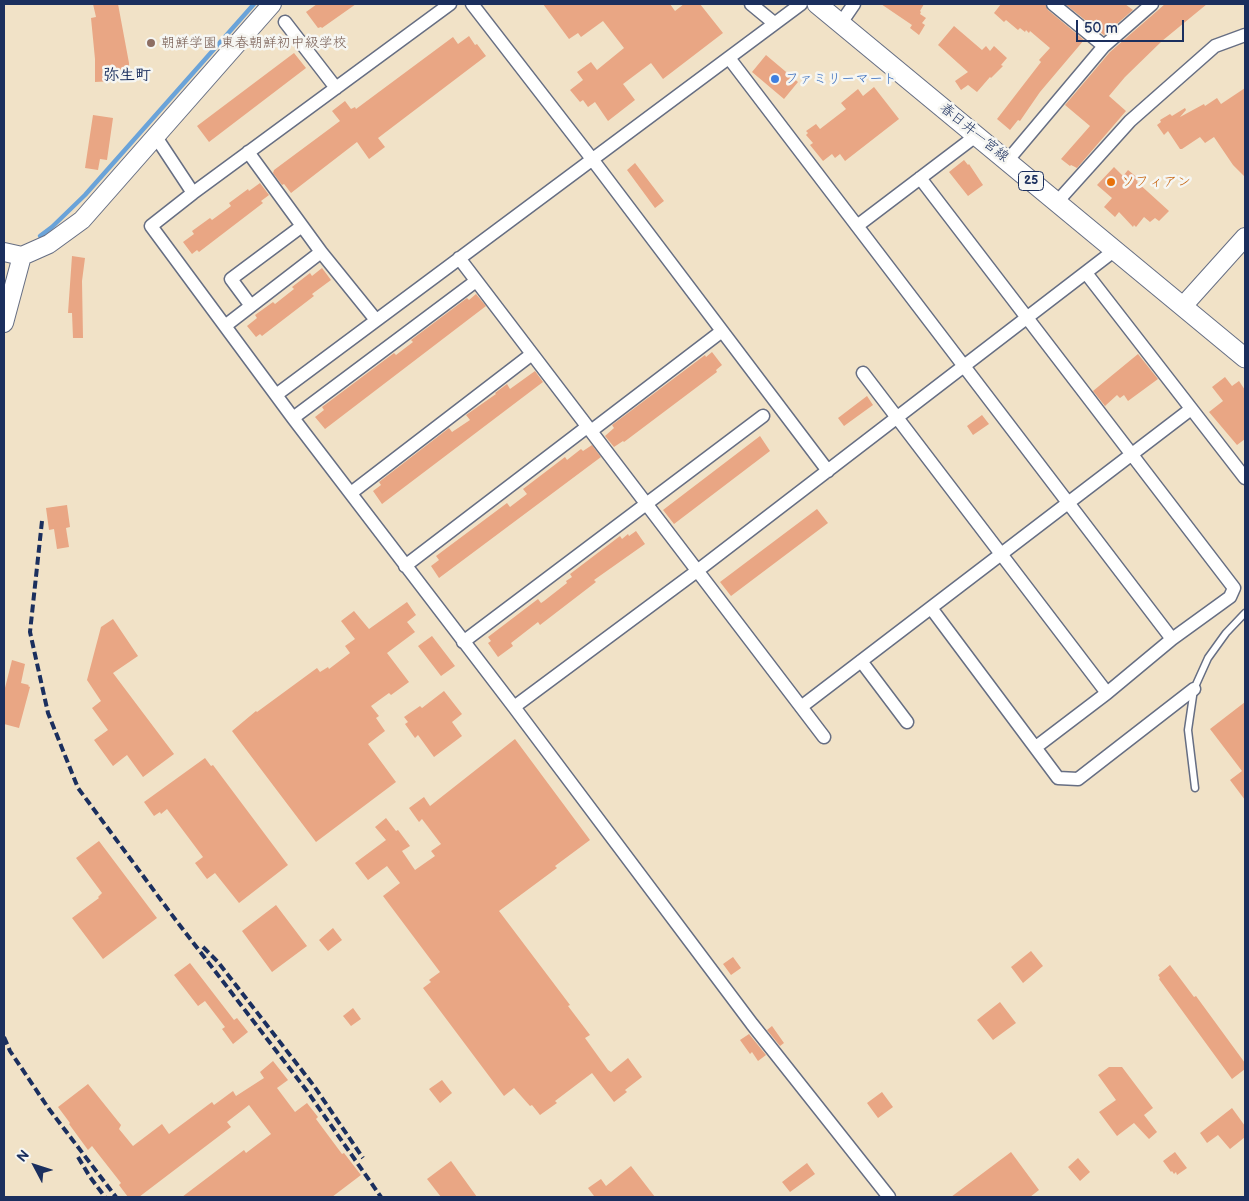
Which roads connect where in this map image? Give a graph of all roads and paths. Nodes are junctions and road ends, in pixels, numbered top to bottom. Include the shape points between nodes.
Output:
1 (272, 4) edge
2 (450, 4) edge
3 (472, 4) edge
4 (751, 4) edge
5 (801, 4) edge
6 (817, 4) edge
7 (854, 4) edge
8 (1053, 4) edge
9 (1152, 4) edge
10 (285, 22) dead end
11 (840, 23) junction
12 (774, 24) junction
13 (1245, 35) edge
14 (1104, 46) junction
15 (729, 58) junction
16 (336, 88) junction
17 (977, 135) junction
18 (156, 137) junction
19 (248, 152) junction
20 (592, 159) junction
21 (1008, 160) junction
22 (920, 178) junction
23 (193, 193) junction
24 (1057, 202) junction
25 (302, 226) junction
26 (857, 226) junction
27 (1245, 237) edge
28 (1115, 250) junction
29 (4, 252) edge
30 (321, 252) junction
31 (22, 256) junction
32 (459, 258) junction
33 (1086, 273) junction
34 (476, 281) junction
35 (251, 306) junction
36 (1183, 306) junction
37 (1027, 318) junction
38 (376, 320) junction
39 (4, 323) edge
40 (225, 326) junction
41 (722, 331) junction
42 (532, 354) junction
43 (1245, 358) edge
44 (964, 366) junction
45 (863, 372) dead end
46 (276, 395) junction
47 (1191, 408) junction
48 (763, 416) dead end
49 (293, 418) junction
50 (897, 418) junction
51 (589, 429) junction
52 (1132, 454) junction
53 (828, 471) junction
54 (1245, 478) edge
55 (351, 493) junction
56 (1068, 503) junction
57 (646, 504) junction
58 (1001, 554) junction
59 (406, 566) junction
60 (697, 571) junction
61 (931, 608) junction
62 (1245, 613) edge
63 (1172, 640) junction
64 (463, 642) junction
65 (861, 661) junction
66 (1194, 689) junction
67 (1107, 693) junction
68 (514, 707) junction
69 (801, 707) junction
70 (906, 722) dead end
71 (824, 737) dead end
72 (1036, 747) junction
73 (1195, 788) dead end
74 (889, 1197) edge

1 - 18 street
2 - 16 street
3 - 20 street
4 - 12 street
5 - 12 street
6 - 11 main road, 春日井一宮線 / 25
7 - 11 street
8 - 14 street
9 - 14 street
10 - 16 street
11 - 17 main road, 春日井一宮線 / 25
12 - 15 street
13 - 24 street via 1215,46 1130,121
14 - 21 street
15 - 20 street
15 - 26 street
16 - 19 street
17 - 21 main road, 春日井一宮線 / 25
17 - 22 street
18 - 23 street
18 - 31 street via 82,220 49,244
19 - 23 street
19 - 25 street
20 - 32 street
20 - 41 street
21 - 24 main road, 春日井一宮線 / 25
22 - 26 street
22 - 37 street
23 - 40 street via 151,226
24 - 28 main road, 春日井一宮線 / 25
25 - 30 street
25 - 35 street via 231,279
26 - 44 street
27 - 36 street
28 - 33 street
28 - 36 main road, 春日井一宮線 / 25
29 - 31 street
30 - 35 street
30 - 38 street
31 - 39 street
32 - 34 street
32 - 38 street
33 - 37 street
33 - 47 street
34 - 42 street
34 - 49 street
35 - 40 street
36 - 43 main road, 春日井一宮線 / 25
37 - 44 street
37 - 52 street
38 - 46 street
40 - 46 street
41 - 51 street
41 - 53 street
42 - 51 street
42 - 55 street
44 - 50 street
44 - 56 street
45 - 50 street
46 - 49 street
47 - 52 street
47 - 54 street
48 - 57 street
49 - 55 street
50 - 53 street
50 - 58 street
51 - 57 street
51 - 59 street
52 - 56 street
52 - 63 street via 1234,588 1230,597
53 - 60 street
55 - 59 street
56 - 58 street
56 - 63 street
57 - 60 street
57 - 64 street
58 - 61 street
58 - 67 street
59 - 64 street
60 - 68 street
60 - 69 street
61 - 65 street
61 - 72 street
62 - 66 lane via 1208,658
63 - 67 street
64 - 68 street
65 - 69 street
65 - 70 street
66 - 72 street via 1078,779 1058,778
66 - 73 lane via 1188,730
67 - 72 street
68 - 74 street via 752,1024
69 - 71 street

